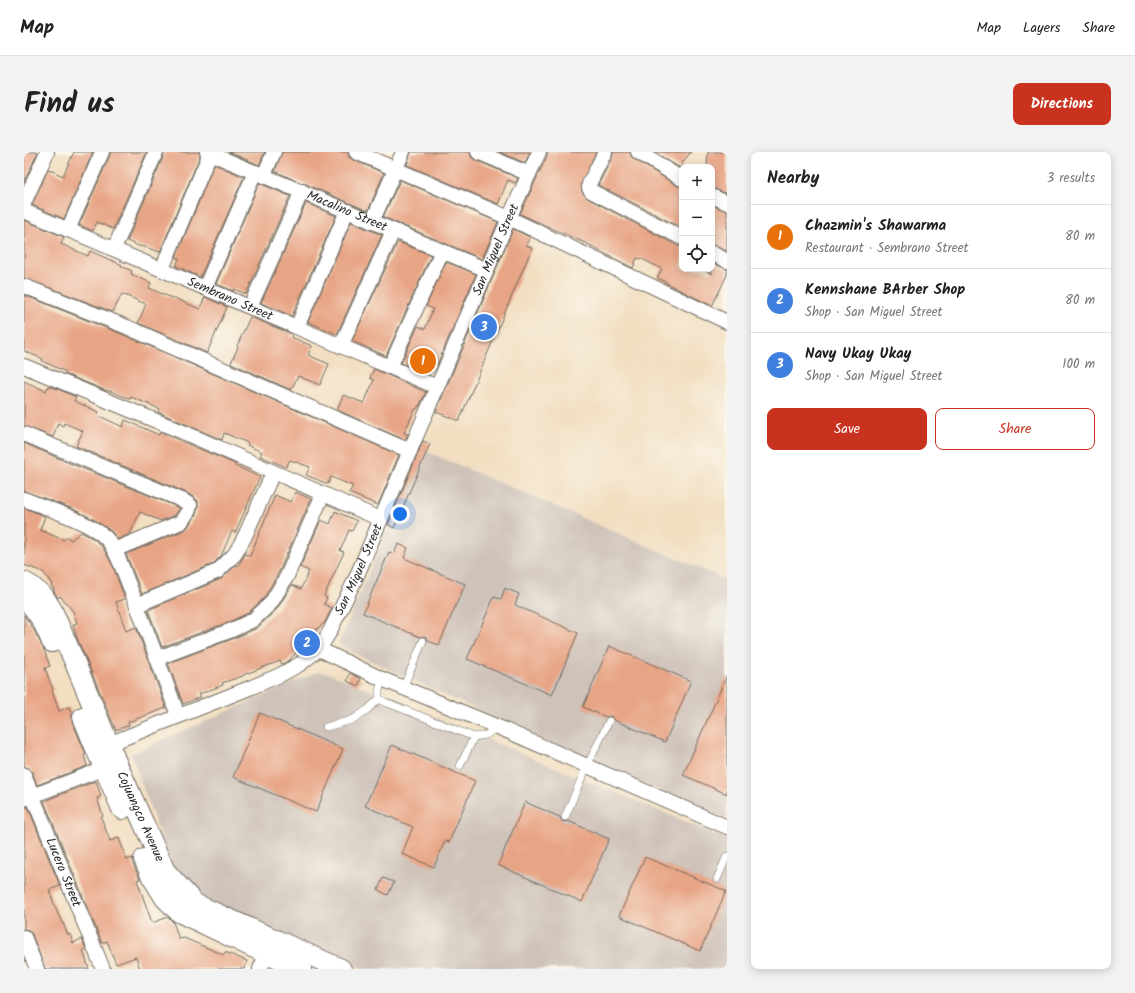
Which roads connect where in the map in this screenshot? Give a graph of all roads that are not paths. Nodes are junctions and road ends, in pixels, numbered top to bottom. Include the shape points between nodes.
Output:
1 (46, 152) edge
2 (102, 152) edge
3 (156, 152) edge
4 (274, 152) edge
5 (356, 152) edge
6 (403, 152) edge
7 (478, 152) edge
8 (539, 152) edge
9 (605, 152) edge
10 (638, 152) edge
11 (209, 153) edge
12 (396, 170) junction
13 (260, 173) junction
14 (529, 174) junction
15 (679, 177) edge
16 (302, 191) junction
17 (715, 197) edge
18 (24, 203) edge
19 (727, 203) edge
20 (24, 211) edge
21 (347, 211) junction
22 (509, 218) junction
23 (372, 222) junction
24 (68, 230) junction
25 (393, 230) junction
26 (679, 236) edge
27 (114, 249) junction
28 (442, 251) junction
29 (715, 255) edge
30 (727, 261) edge
31 (162, 270) junction
32 (487, 270) junction
33 (24, 286) edge
34 (205, 288) junction
35 (250, 307) junction
36 (727, 321) edge
37 (296, 327) junction
38 (341, 346) junction
39 (24, 366) edge
40 (390, 367) junction
41 (437, 387) junction
42 (24, 434) edge
43 (410, 451) junction
44 (273, 473) junction
45 (323, 494) junction
46 (24, 499) edge
47 (380, 519) junction
48 (114, 550) junction
49 (24, 582) edge
50 (24, 598) edge
51 (137, 605) junction
52 (423, 641) dead end
53 (318, 649) junction
54 (158, 658) junction
55 (382, 679) junction
56 (403, 688) junction
57 (379, 699) junction
58 (178, 716) junction
59 (609, 721) dead end
60 (326, 727) dead end
61 (498, 727) junction
62 (474, 737) junction
63 (102, 746) junction
64 (111, 766) junction
65 (460, 766) dead end
66 (587, 766) junction
67 (24, 775) edge
68 (28, 798) edge
69 (565, 817) dead end
70 (727, 827) edge
71 (727, 856) edge
72 (717, 879) dead end
73 (24, 937) edge
74 (275, 956) edge
75 (37, 969) edge
76 (103, 969) edge
77 (301, 969) edge
78 (341, 969) edge

1 - 18 street
2 - 24 street
3 - 27 street
4 - 13 street
5 - 12 street
6 - 12 street
7 - 14 street
8 - 14 street, San Miguel Street
9 - 26 street via 589,184 591,191
10 - 15 street
11 - 13 street, Macalino Street
11 - 31 street
12 - 22 street
12 - 23 street
13 - 16 street, Macalino Street
13 - 34 street
14 - 22 street, San Miguel Street
16 - 21 street, Macalino Street
16 - 35 street
17 - 19 street
20 - 24 street, Sembrano Street
21 - 23 street, Macalino Street
21 - 37 street
22 - 32 street, San Miguel Street
22 - 36 street
23 - 25 street, Macalino Street
24 - 27 street, Sembrano Street
25 - 28 street, Macalino Street
25 - 38 street
27 - 31 street, Sembrano Street
28 - 32 street, Macalino Street
28 - 40 street
29 - 30 street
31 - 34 street, Sembrano Street
32 - 41 street, San Miguel Street
33 - 43 street via 127,326
34 - 35 street, Sembrano Street
35 - 37 street, Sembrano Street
37 - 38 street, Sembrano Street
38 - 40 street, Sembrano Street
39 - 44 street via 183,432
40 - 41 street, Sembrano Street
41 - 43 street, San Miguel Street
42 - 48 street via 190,505 181,522
43 - 47 street, San Miguel Street
44 - 45 street
44 - 51 street via 238,549 218,571
45 - 47 street
45 - 54 street via 287,576 271,604 253,620
46 - 48 street via 96,530 107,538
47 - 53 street, San Miguel Street via 355,580 329,633
48 - 51 street
49 - 63 main road, Cojuangco Avenue via 44,597 52,610 74,658
50 - 63 main road, Cojuangco Avenue via 43,621
51 - 54 street
52 - 56 lane
53 - 55 street
53 - 58 street, San Miguel Street via 300,664 280,675
54 - 58 street
55 - 56 street
55 - 57 lane
56 - 61 street
57 - 60 lane via 352,720
57 - 62 lane
58 - 63 street, San Miguel Street
59 - 66 lane
61 - 62 lane via 486,735
61 - 66 street
62 - 65 lane
63 - 64 main road, Cojuangco Avenue
64 - 68 street
64 - 74 main road, Cojuangco Avenue via 165,871 195,904
66 - 69 lane
66 - 70 street
67 - 68 street, Lucero Street
68 - 76 street, Lucero Street
71 - 72 lane
73 - 75 street
74 - 77 main road, Cojuangco Avenue
74 - 78 main road, Cojuangco Avenue

